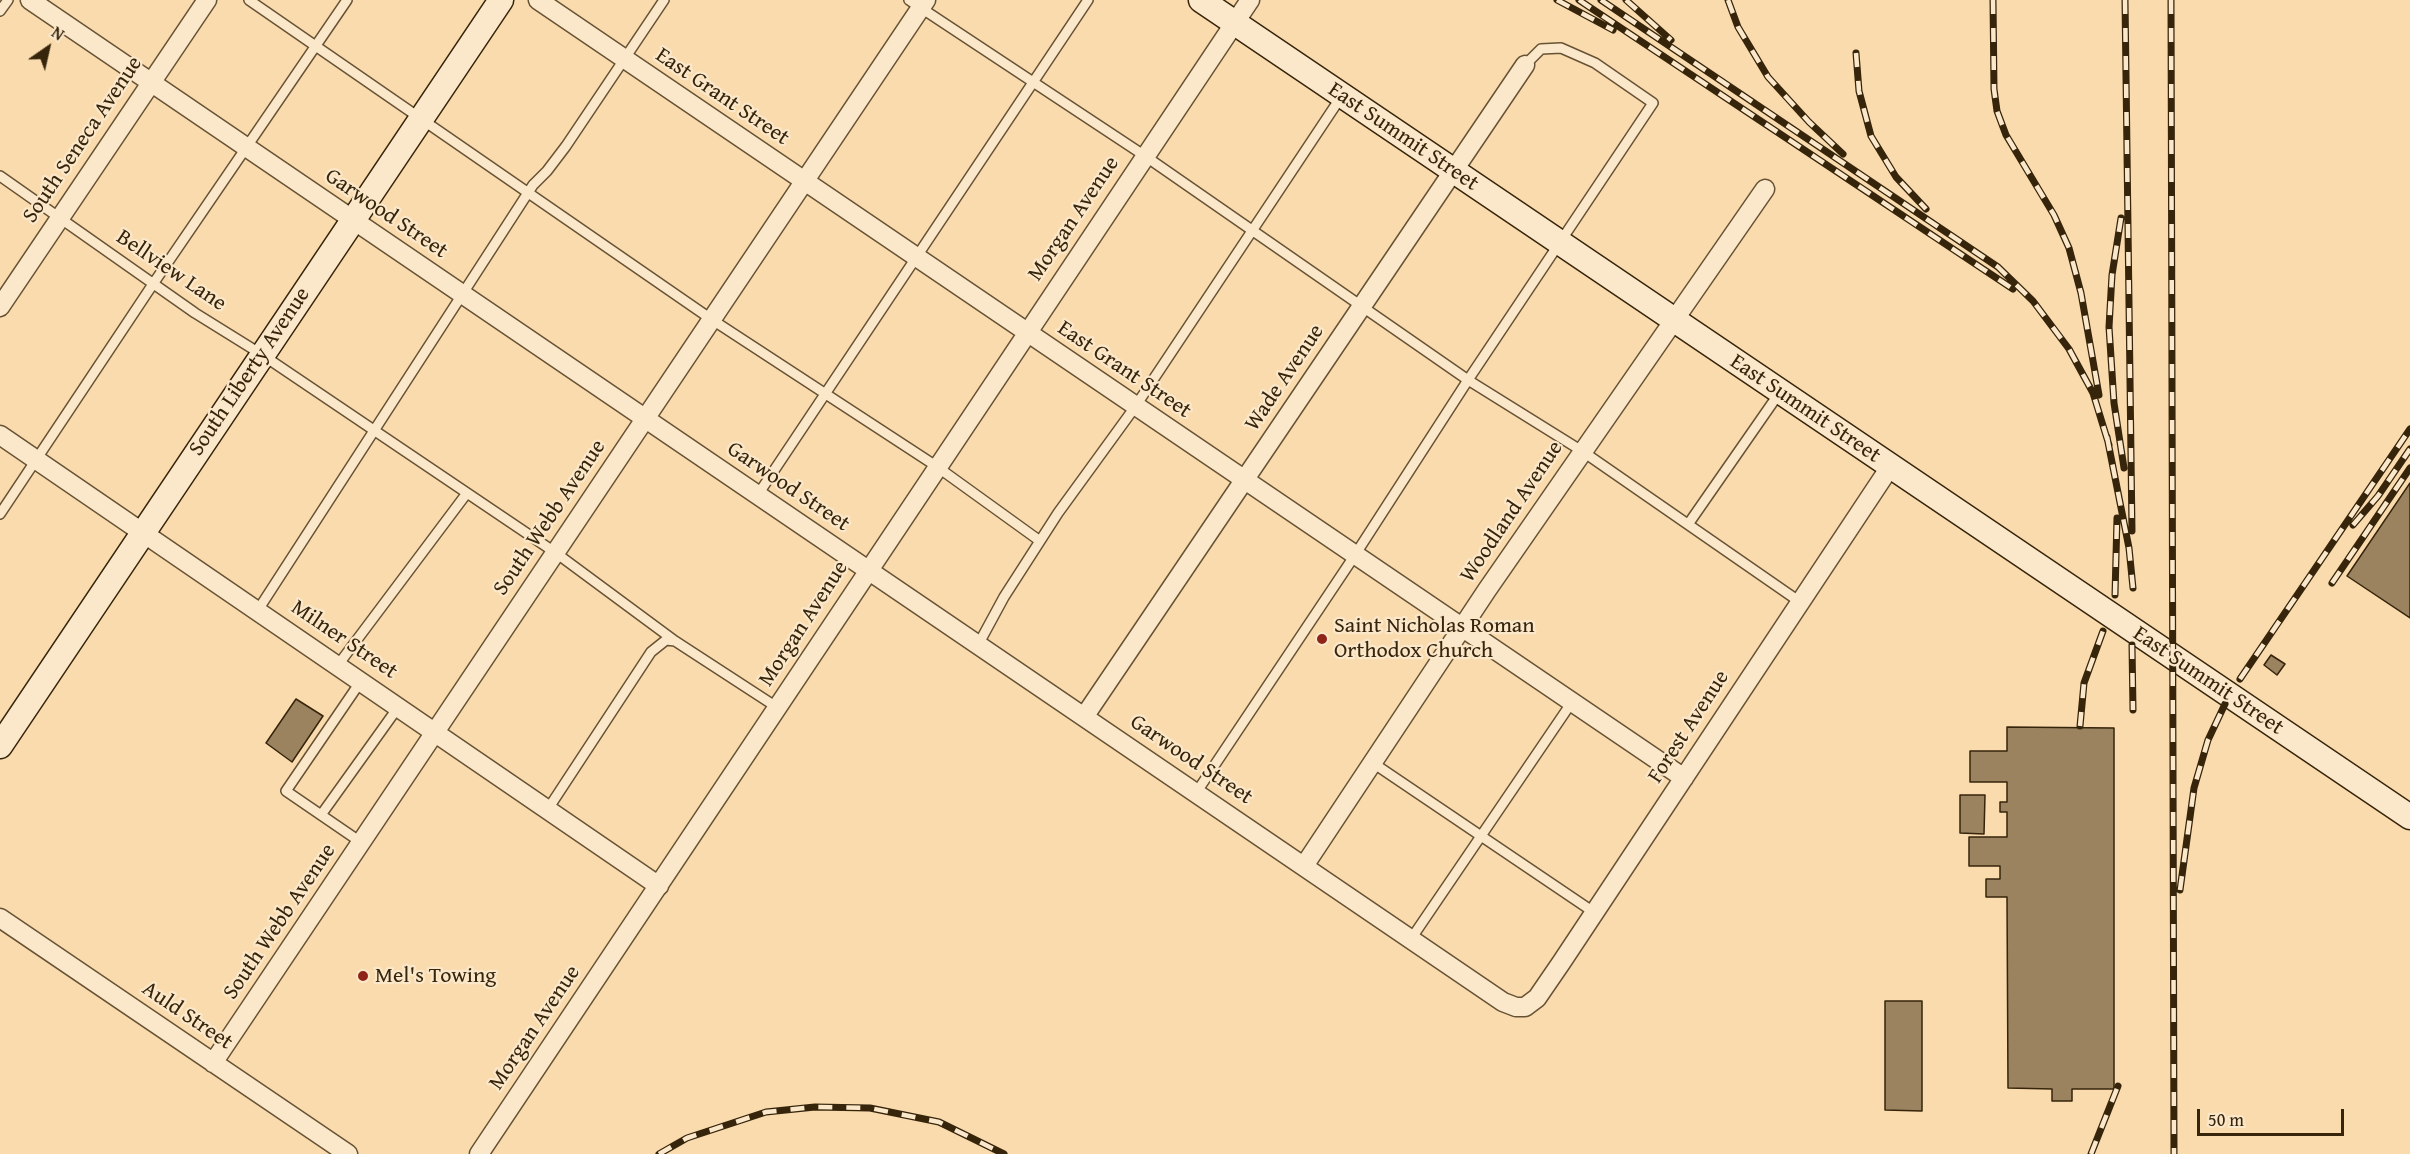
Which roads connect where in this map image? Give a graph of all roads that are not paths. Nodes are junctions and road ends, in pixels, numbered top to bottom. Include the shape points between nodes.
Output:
1 (8, 0) edge
2 (30, 0) edge
3 (207, 0) edge
4 (249, 0) edge
5 (347, 0) edge
6 (501, 0) edge
7 (538, 0) edge
8 (664, 0) edge
9 (1088, 0) edge
10 (1201, 0) edge
11 (1250, 0) edge
12 (919, 3) edge
13 (0, 11) edge
14 (1234, 23) junction
15 (315, 46) junction
16 (624, 59) junction
17 (1525, 65) joint
18 (1032, 81) junction
19 (151, 82) junction
20 (1342, 96) junction
21 (421, 119) junction
22 (246, 148) junction
23 (1145, 156) junction
24 (1453, 171) junction
25 (0, 176) edge
26 (803, 182) junction
27 (1765, 189) dead end
28 (529, 192) junction
29 (60, 219) junction
30 (352, 221) junction
31 (1253, 230) junction
32 (1560, 243) junction
33 (916, 258) junction
34 (153, 284) junction
35 (463, 296) junction
36 (1363, 305) junction
37 (0, 307) edge
38 (711, 319) junction
39 (1672, 320) junction
40 (1027, 333) junction
41 (261, 354) junction
42 (1468, 380) junction
43 (1780, 392) junction
44 (827, 394) junction
45 (1135, 406) junction
46 (645, 420) junction
47 (375, 430) junction
48 (0, 435) edge
49 (1582, 451) junction
50 (37, 460) junction
51 (936, 466) junction
52 (1890, 467) junction
53 (1245, 481) junction
54 (467, 493) junction
55 (757, 496) junction
56 (0, 514) edge
57 (1689, 523) junction
58 (143, 531) junction
59 (1040, 541) junction
60 (556, 553) junction
61 (1355, 555) junction
62 (868, 570) junction
63 (1800, 602) junction
64 (258, 610) junction
65 (1462, 628) junction
66 (675, 641) junction
67 (978, 645) junction
68 (338, 665) junction
69 (361, 680) junction
70 (1572, 702) junction
71 (399, 706) junction
72 (778, 708) junction
73 (1084, 717) junction
74 (437, 732) junction
75 (0, 746) edge
76 (1373, 763) junction
77 (1684, 778) junction
78 (1196, 793) junction
79 (548, 809) junction
80 (321, 815) junction
81 (2410, 817) edge
82 (1481, 836) junction
83 (362, 843) junction
84 (1304, 866) junction
85 (659, 886) junction
86 (1595, 913) junction
87 (0, 918) edge
88 (1412, 939) junction
89 (1522, 1007) joint
90 (213, 1063) junction
91 (348, 1154) edge
92 (479, 1154) edge

1 - 13 lane
2 - 19 street, Garwood Street
3 - 19 street, South Seneca Avenue
4 - 15 lane
5 - 15 lane
6 - 21 street, South Liberty Avenue
7 - 16 street, East Grant Street
8 - 16 lane
9 - 18 lane
10 - 14 street, East Summit Street
11 - 14 street, Morgan Avenue
12 - 18 lane
12 - 26 street, South Webb Avenue
14 - 20 street, East Summit Street
14 - 23 street, Morgan Avenue
15 - 21 lane
15 - 22 lane
16 - 26 street, East Grant Street
16 - 28 lane via 566,146
17 - 24 street, Wade Avenue
17 - 32 lane via 1541,50 1561,48 1595,63 1653,103
18 - 23 lane
18 - 33 lane
19 - 22 street, Garwood Street
19 - 29 street, South Seneca Avenue
20 - 24 street, East Summit Street
20 - 31 lane
21 - 28 lane
21 - 30 street, South Liberty Avenue
22 - 30 street, Garwood Street
22 - 34 lane
23 - 31 lane
23 - 40 street, Morgan Avenue
24 - 32 street, East Summit Street
24 - 36 street, Wade Avenue
25 - 29 lane, Bellview Lane
26 - 33 street, East Grant Street
26 - 38 street, South Webb Avenue
27 - 39 street, Woodland Avenue
28 - 35 lane
28 - 38 lane
29 - 34 lane, Bellview Lane
29 - 37 street, South Seneca Avenue
30 - 35 street, Garwood Street
30 - 41 street, South Liberty Avenue
31 - 36 lane
31 - 45 lane
32 - 39 street, East Summit Street
32 - 42 lane
33 - 40 street, East Grant Street
33 - 44 lane
34 - 41 lane, Bellview Lane
34 - 50 lane
35 - 46 street, Garwood Street
35 - 47 lane
36 - 42 lane
36 - 53 street, Wade Avenue
38 - 44 lane
38 - 46 street, South Webb Avenue
39 - 43 street, East Summit Street
39 - 49 street, Woodland Avenue
40 - 45 street, East Grant Street
40 - 51 street, Morgan Avenue
41 - 47 lane, Bellview Lane
41 - 58 street, South Liberty Avenue
42 - 49 lane
42 - 61 lane
43 - 52 street, East Summit Street
43 - 57 lane
44 - 51 lane
44 - 55 lane
45 - 53 street, East Grant Street
45 - 59 lane
46 - 55 street, Garwood Street
46 - 60 street, South Webb Avenue
47 - 54 lane, Bellview Lane
47 - 64 lane
48 - 50 street, Milner Street
49 - 57 lane
49 - 65 street, Woodland Avenue
50 - 56 lane
50 - 58 street, Milner Street
51 - 59 lane
51 - 62 street, Morgan Avenue
52 - 63 street, Forest Avenue
52 - 81 street, East Summit Street
53 - 61 street, East Grant Street
53 - 73 street, Wade Avenue
54 - 60 lane, Bellview Lane
54 - 68 lane
55 - 62 street, Garwood Street
57 - 63 lane
58 - 64 street, Milner Street
58 - 75 street, South Liberty Avenue
59 - 67 lane
60 - 66 lane, Bellview Lane
60 - 74 street, South Webb Avenue
61 - 65 street, East Grant Street
61 - 78 lane
62 - 67 street, Garwood Street
62 - 72 street, Morgan Avenue
63 - 77 street, Forest Avenue
64 - 68 street, Milner Street
65 - 70 street, East Grant Street
65 - 76 street, Woodland Avenue
66 - 72 lane, Bellview Lane
66 - 79 lane via 666,640 651,652
67 - 73 street, Garwood Street
68 - 69 street, Milner Street
69 - 71 street, Milner Street
69 - 80 lane via 286,791
70 - 77 street, East Grant Street
70 - 82 lane
71 - 74 street, Milner Street
71 - 80 lane
72 - 85 street, Morgan Avenue
73 - 78 street, Garwood Street
74 - 79 street, Milner Street
74 - 83 street, South Webb Avenue
76 - 82 lane
76 - 84 street, Woodland Avenue
77 - 86 street, Forest Avenue
78 - 84 street, Garwood Street
79 - 85 street, Milner Street
80 - 83 lane
82 - 86 lane
82 - 88 lane
83 - 90 street, South Webb Avenue
84 - 88 street, Garwood Street
85 - 92 street, Morgan Avenue
86 - 89 street, Forest Avenue via 1537,998
87 - 90 street, Auld Street
88 - 89 street, Garwood Street via 1503,1002
90 - 91 street, Auld Street

